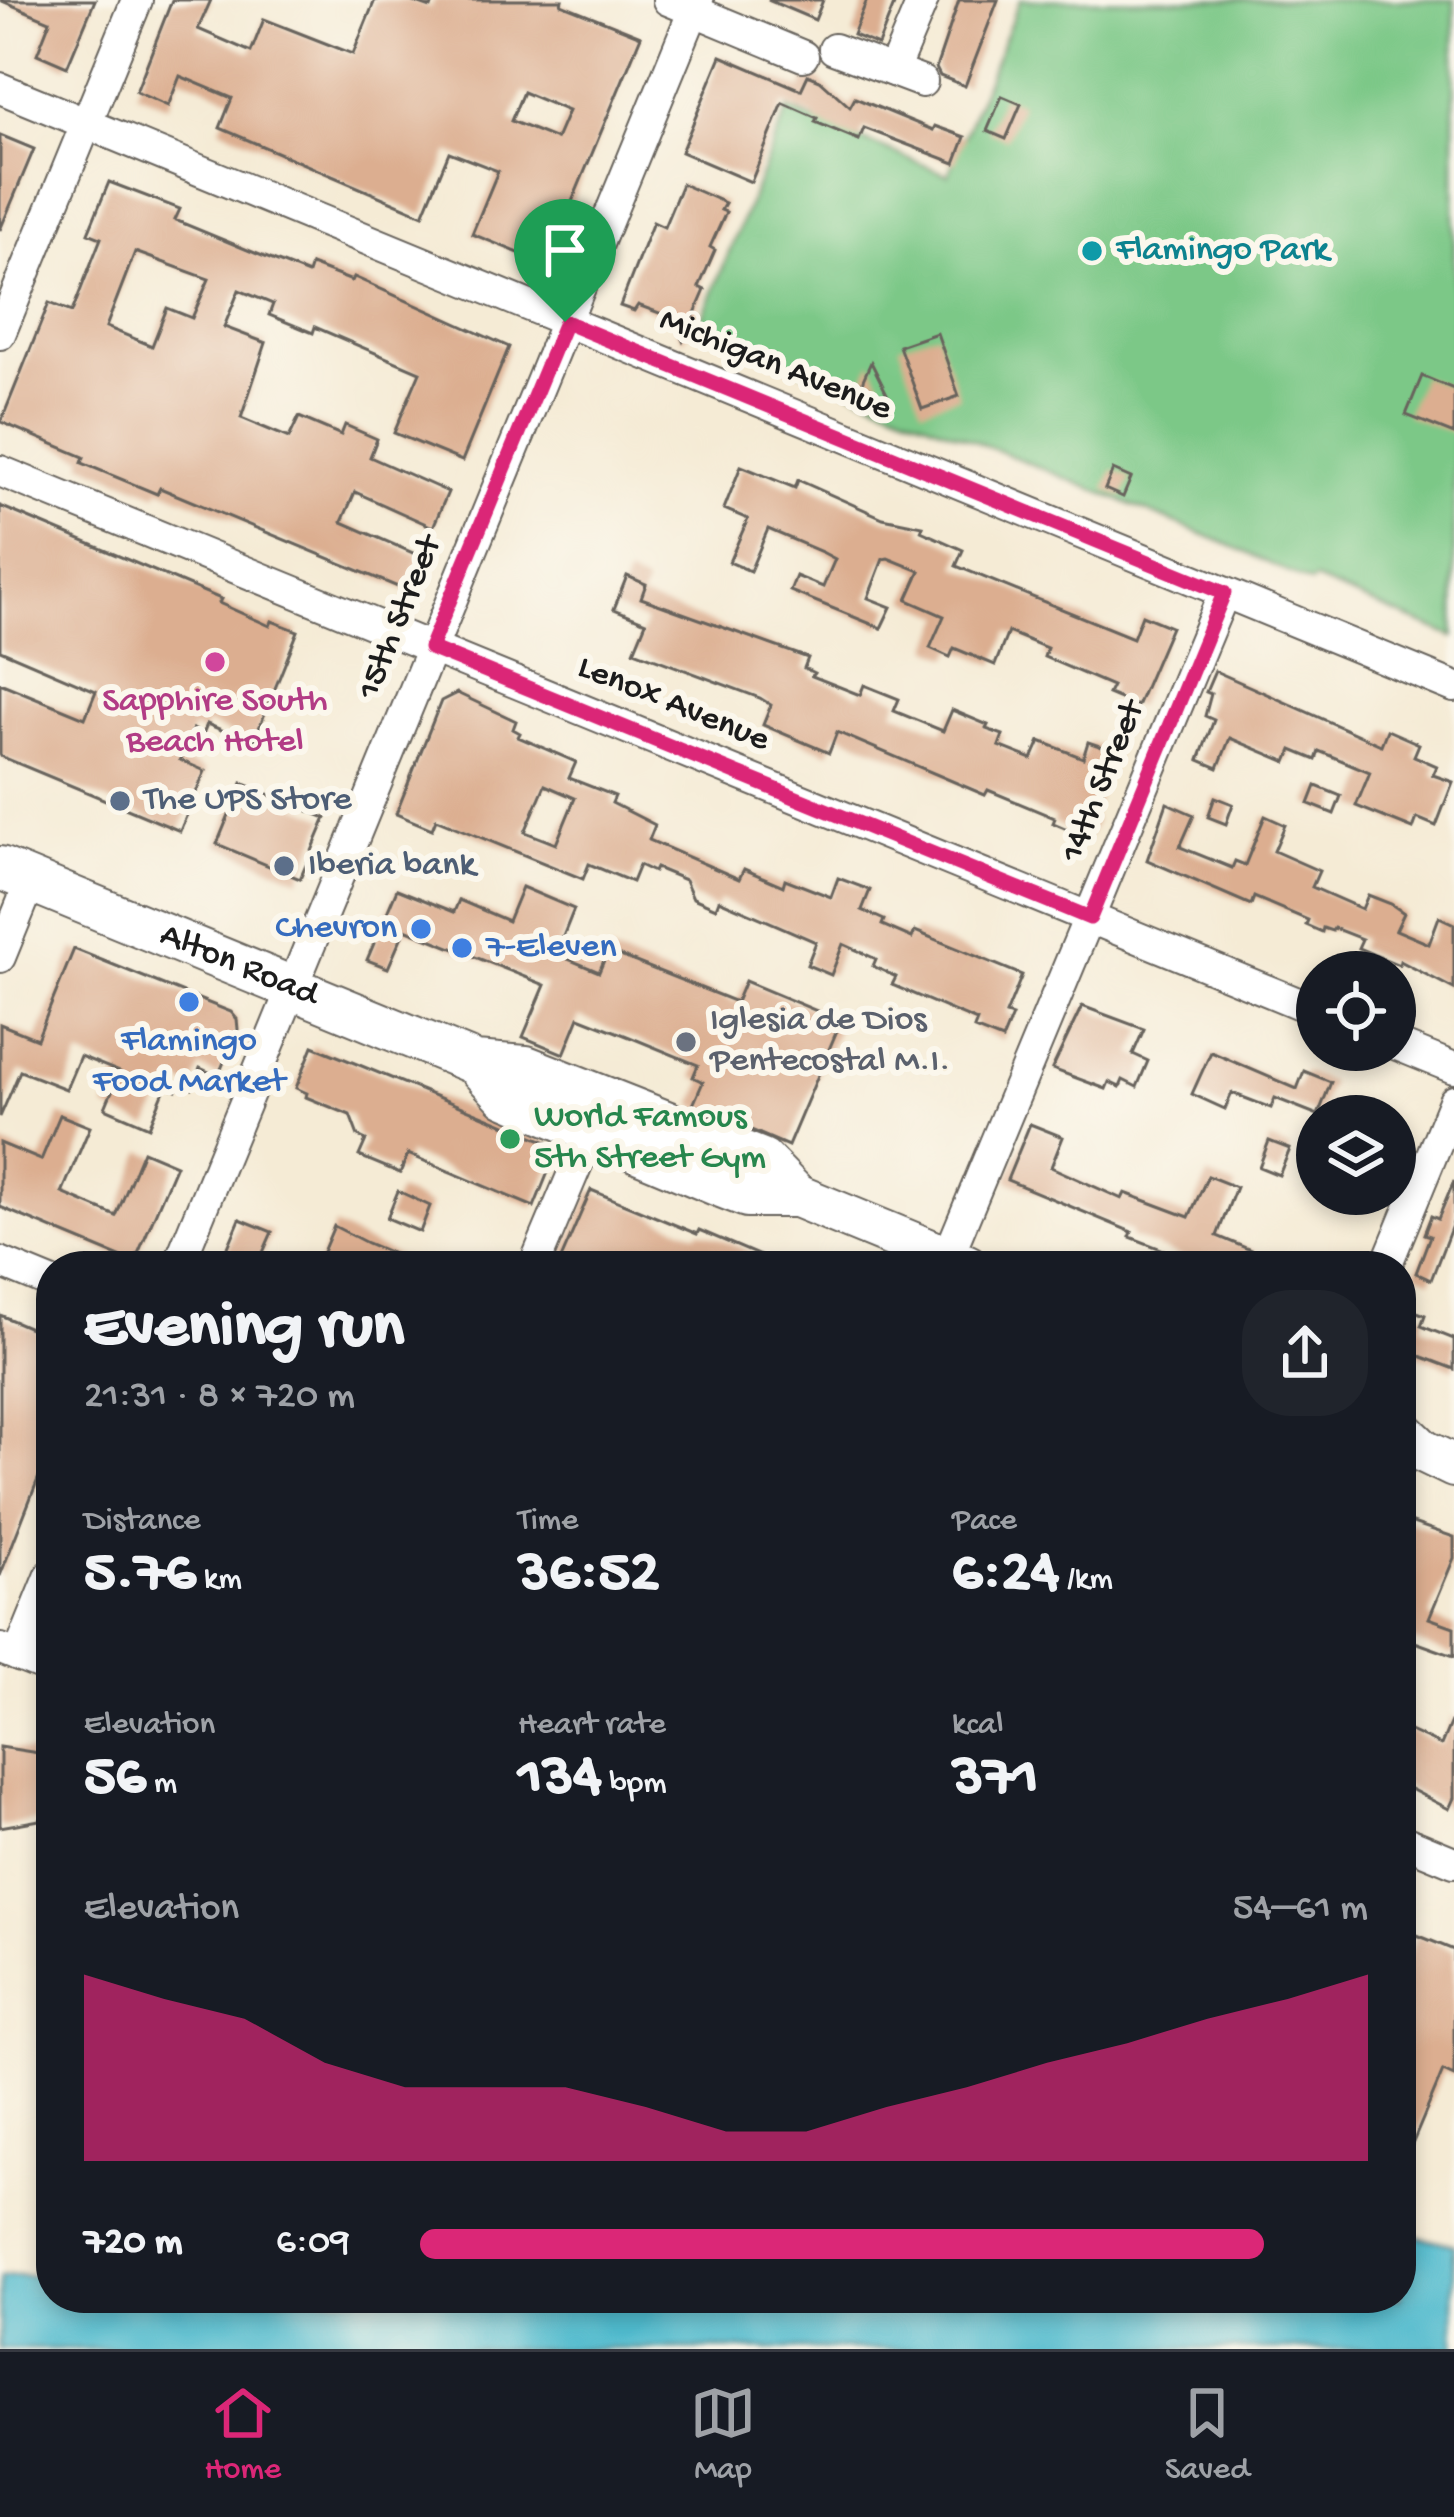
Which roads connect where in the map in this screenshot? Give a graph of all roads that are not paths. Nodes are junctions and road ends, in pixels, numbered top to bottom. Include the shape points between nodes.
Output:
1 (137, 0) edge
2 (923, 0) edge
3 (686, 4) edge
4 (0, 88) edge
5 (86, 123) junction
6 (565, 322) junction
7 (0, 334) edge
8 (0, 471) edge
9 (1224, 593) junction
10 (430, 648) junction
11 (1454, 687) edge
12 (16, 874) edge
13 (1090, 918) junction
14 (0, 957) edge
15 (292, 988) junction
16 (1296, 1003) edge
17 (1416, 1053) edge
18 (476, 1064) junction
19 (1454, 1068) edge
20 (1454, 1101) edge
21 (588, 1112) junction
22 (797, 1196) junction
23 (184, 1251) edge
24 (539, 1251) edge
25 (925, 1251) edge
26 (958, 1251) edge
27 (1392, 1251) edge
28 (0, 1262) edge
29 (36, 1277) edge
30 (36, 1602) edge
31 (9, 1652) edge
32 (1416, 1846) edge
33 (1454, 1862) edge

1 - 5 street
2 - 3 street via 908,76
3 - 6 street, 15th Street
4 - 5 street, Michigan Avenue
5 - 6 street, Michigan Avenue
5 - 7 street
6 - 9 street, Michigan Avenue
6 - 10 street, 15th Street
8 - 10 street, Lenox Avenue
9 - 11 street, Michigan Avenue
9 - 13 street, 14th Street
10 - 13 street, Lenox Avenue
10 - 15 street, 15th Street
12 - 14 street
12 - 15 highway, Alton Road
13 - 16 street, Lenox Avenue
13 - 26 street, 14th Street
15 - 18 highway, Alton Road
15 - 23 street, 15th Street
17 - 19 street
18 - 21 highway, Alton Road via 526,1067
18 - 21 highway, Alton Road via 511,1098
20 - 27 street
21 - 22 highway, Alton Road via 747,1196
21 - 22 highway, Alton Road via 762,1160
21 - 24 street
22 - 25 highway, Alton Road
28 - 29 street
30 - 31 street
32 - 33 street

